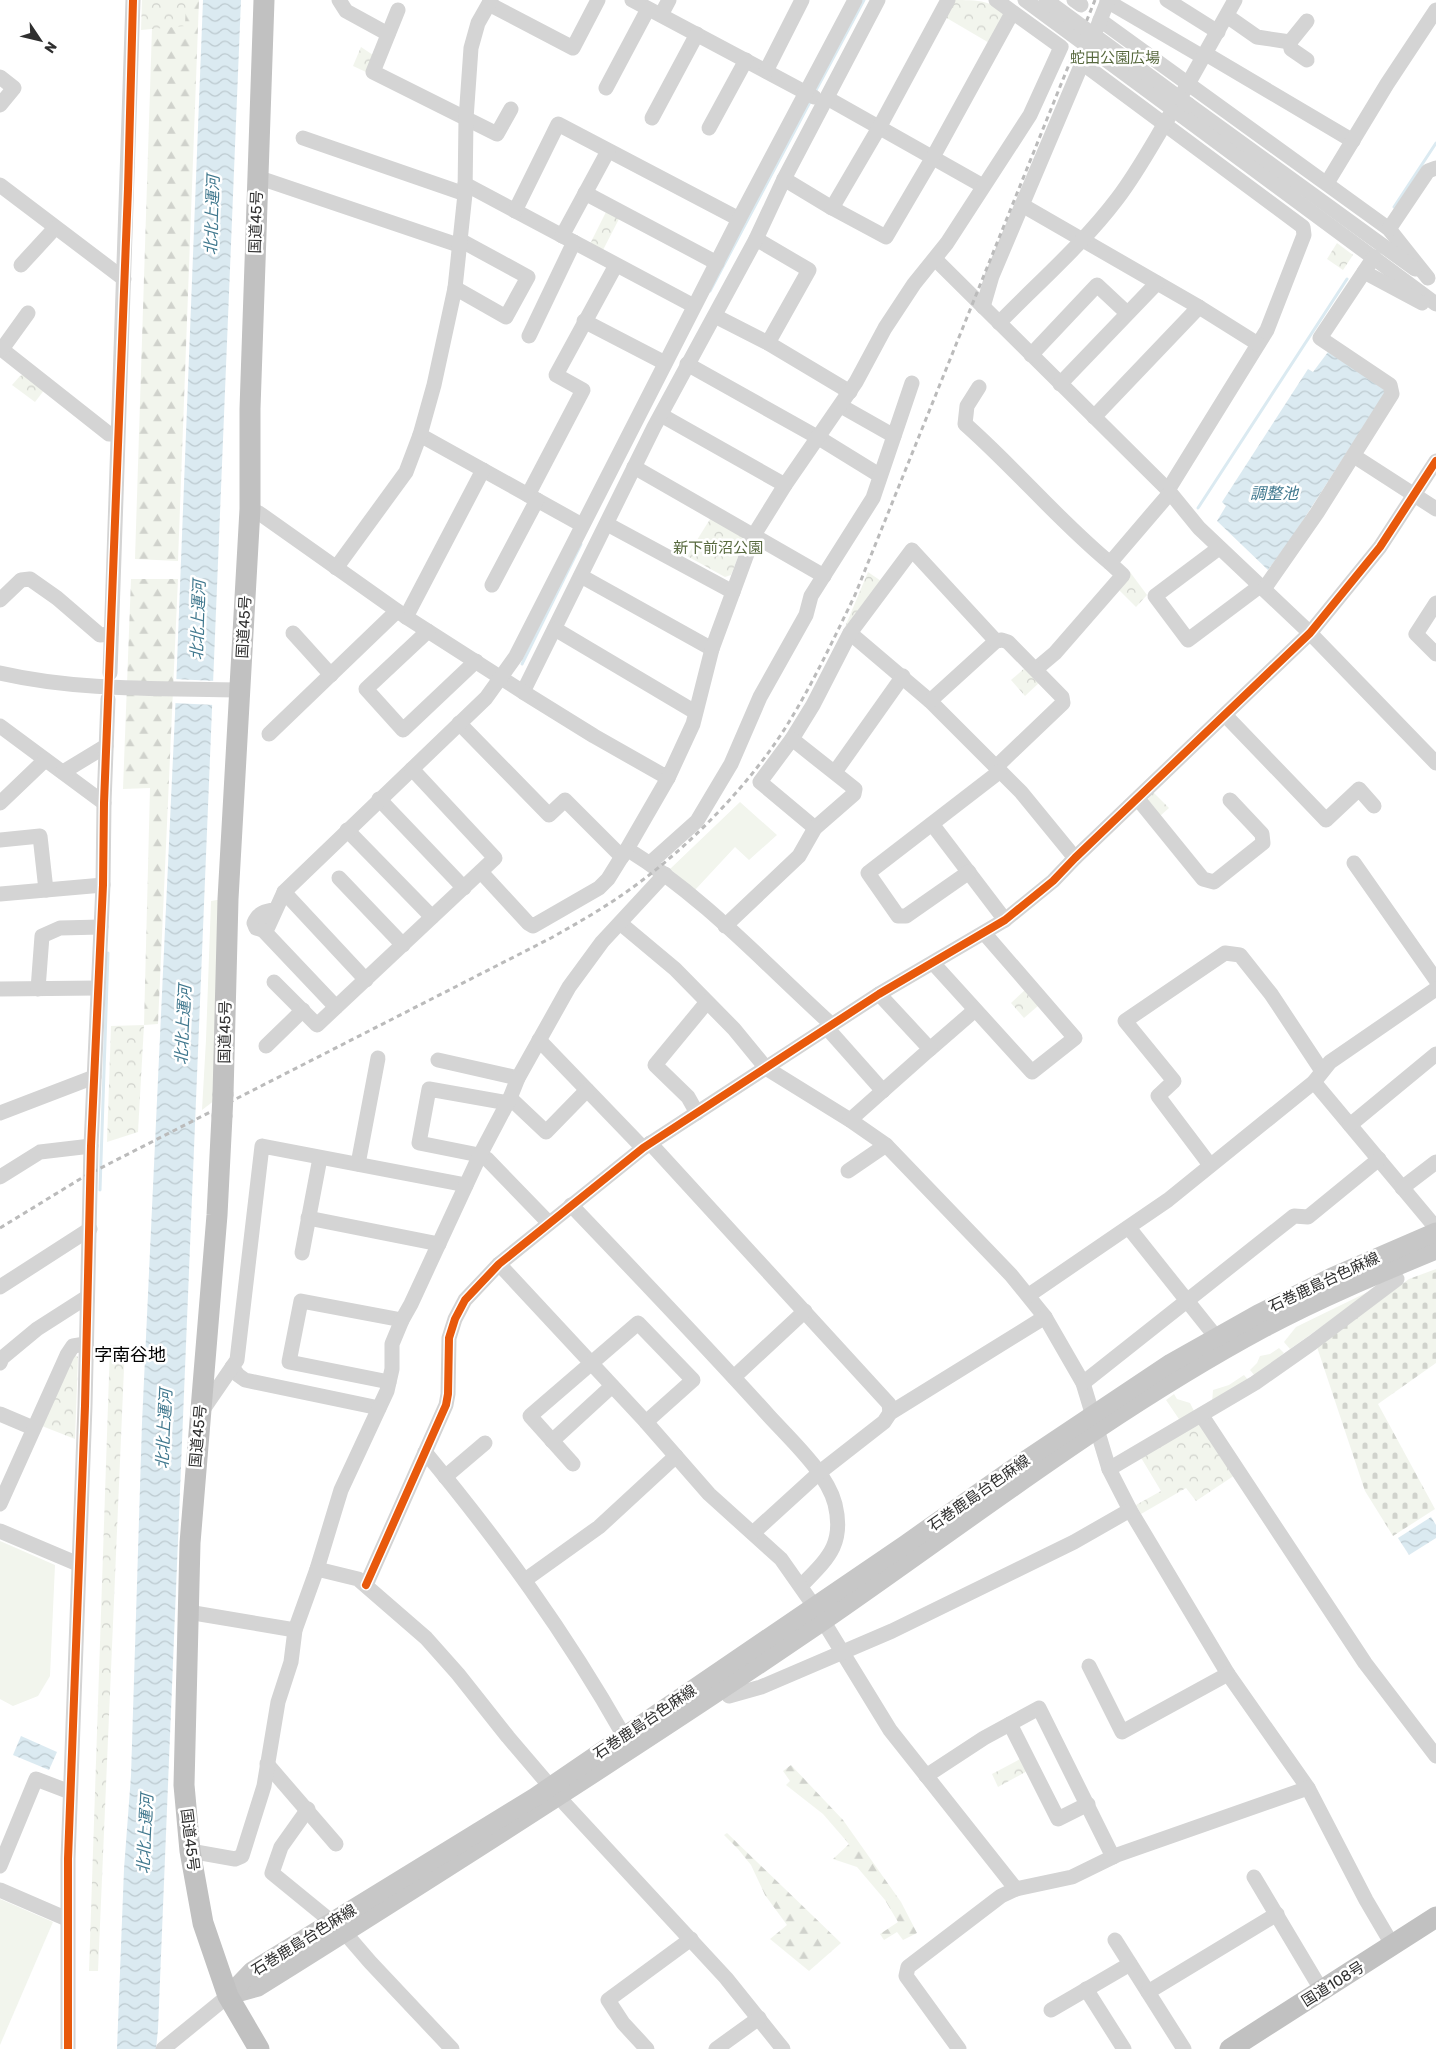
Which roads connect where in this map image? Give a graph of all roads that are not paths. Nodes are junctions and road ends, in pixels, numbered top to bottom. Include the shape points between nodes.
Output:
1 (133, 0) edge
2 (264, 0) edge
3 (339, 0) edge
4 (598, 0) edge
5 (632, 0) edge
6 (669, 0) edge
7 (802, 0) edge
8 (855, 0) edge
9 (878, 0) edge
10 (948, 0) edge
11 (996, 0) edge
12 (1025, 0) edge
13 (1046, 0) edge
14 (1108, 0) edge
15 (1167, 0) edge
16 (1236, 0) edge
17 (490, 2) edge
18 (398, 10) dead end
19 (1436, 10) edge
20 (655, 12) junction
21 (1012, 13) junction
22 (1227, 16) junction
23 (1100, 20) junction
24 (1307, 21) dead end
25 (1218, 32) junction
26 (388, 34) junction
27 (697, 34) junction
28 (1290, 42) junction
29 (1205, 55) junction
30 (746, 60) junction
31 (1307, 60) dead end
32 (1082, 63) junction
33 (766, 71) junction
34 (0, 77) edge
35 (1188, 83) junction
36 (606, 88) dead end
37 (817, 98) junction
38 (0, 105) edge
39 (511, 109) dead end
40 (1185, 111) junction
41 (652, 118) dead end
42 (466, 119) junction
43 (1165, 123) junction
44 (880, 126) junction
45 (709, 128) dead end
46 (303, 138) dead end
47 (1353, 141) junction
48 (608, 151) junction
49 (933, 157) junction
50 (1436, 168) edge
51 (257, 177) junction
52 (784, 179) junction
53 (1327, 183) junction
54 (0, 185) edge
55 (983, 186) junction
56 (465, 189) junction
57 (585, 193) junction
58 (1022, 205) junction
59 (832, 208) junction
60 (515, 211) junction
61 (739, 219) junction
62 (55, 228) junction
63 (1389, 229) junction
64 (568, 239) junction
65 (756, 239) junction
66 (1081, 240) junction
67 (459, 242) junction
68 (1374, 257) junction
69 (935, 258) junction
70 (717, 263) junction
71 (21, 265) dead end
72 (616, 265) junction
73 (1364, 272) junction
74 (124, 278) junction
75 (1432, 281) edge
76 (1157, 283) junction
77 (454, 288) junction
78 (1436, 304) edge
79 (694, 306) junction
80 (983, 307) junction
81 (1200, 307) junction
82 (1436, 310) edge
83 (28, 312) dead end
84 (1127, 313) junction
85 (715, 316) junction
86 (584, 321) junction
87 (999, 323) junction
88 (529, 336) dead end
89 (768, 343) junction
90 (1258, 344) junction
91 (1, 348) edge
92 (1031, 356) junction
93 (664, 363) junction
94 (687, 364) junction
95 (912, 383) dead end
96 (1060, 384) junction
97 (979, 387) dead end
98 (850, 392) junction
99 (840, 406) junction
100 (661, 415) junction
101 (1094, 417) junction
102 (117, 434) junction
103 (420, 435) junction
104 (894, 436) junction
105 (819, 438) junction
106 (1354, 456) junction
107 (1436, 461) edge
108 (634, 466) junction
109 (483, 470) junction
110 (879, 476) junction
111 (785, 485) junction
112 (1168, 492) junction
113 (1414, 495) junction
114 (532, 497) junction
115 (250, 509) junction
116 (1436, 509) edge
117 (607, 524) junction
118 (582, 525) junction
119 (754, 535) junction
120 (1220, 548) junction
121 (1110, 563) junction
122 (336, 568) junction
123 (581, 576) junction
124 (824, 576) junction
125 (492, 585) dead end
126 (1262, 588) junction
127 (4, 590) edge
128 (733, 592) junction
129 (1436, 603) edge
130 (402, 614) junction
131 (555, 630) junction
132 (428, 632) junction
133 (293, 633) dead end
134 (850, 633) junction
135 (1310, 633) junction
136 (111, 634) junction
137 (996, 641) junction
138 (712, 649) junction
139 (1436, 654) edge
140 (476, 661) junction
141 (1036, 669) junction
142 (0, 673) edge
143 (110, 673) dead end
144 (331, 675) junction
145 (903, 676) junction
146 (501, 678) junction
147 (231, 690) junction
148 (523, 692) junction
149 (108, 699) dead end
150 (930, 701) junction
151 (695, 712) junction
152 (1226, 716) junction
153 (459, 723) junction
154 (0, 726) edge
155 (269, 734) dead end
156 (792, 739) junction
157 (106, 746) junction
158 (45, 760) junction
159 (1436, 763) edge
160 (412, 769) junction
161 (998, 770) junction
162 (62, 772) junction
163 (835, 772) junction
164 (668, 778) junction
165 (379, 799) junction
166 (1138, 799) junction
167 (1230, 800) dead end
168 (0, 802) edge
169 (104, 803) junction
170 (1374, 806) dead end
171 (932, 824) junction
172 (815, 828) junction
173 (347, 830) junction
174 (0, 840) edge
175 (624, 853) junction
176 (1075, 858) junction
177 (650, 863) junction
178 (1354, 863) dead end
179 (481, 872) junction
180 (969, 872) junction
181 (665, 874) junction
182 (339, 878) dead end
183 (103, 885) junction
184 (464, 888) junction
185 (46, 890) junction
186 (284, 892) junction
187 (0, 894) edge
188 (432, 917) junction
189 (1005, 920) junction
190 (620, 923) junction
191 (725, 926) junction
192 (101, 927) junction
193 (985, 934) junction
194 (403, 945) junction
195 (933, 963) junction
196 (366, 980) junction
197 (1436, 980) edge
198 (274, 982) dead end
199 (98, 988) junction
200 (0, 989) edge
201 (38, 989) junction
202 (1436, 989) edge
203 (879, 994) junction
204 (707, 1002) junction
205 (336, 1008) junction
206 (303, 1010) junction
207 (975, 1010) junction
208 (829, 1026) junction
209 (539, 1040) junction
210 (266, 1046) dead end
211 (930, 1049) junction
212 (1436, 1054) edge
213 (378, 1058) dead end
214 (438, 1060) dead end
215 (766, 1068) junction
216 (1318, 1076) junction
217 (94, 1078) junction
218 (518, 1078) junction
219 (587, 1090) junction
220 (883, 1091) junction
221 (509, 1101) junction
222 (0, 1113) edge
223 (697, 1113) junction
224 (850, 1120) junction
225 (1350, 1125) junction
226 (646, 1145) junction
227 (886, 1145) junction
228 (91, 1146) junction
229 (480, 1155) junction
230 (320, 1158) junction
231 (1379, 1159) junction
232 (1436, 1162) edge
233 (358, 1164) junction
234 (1210, 1164) junction
235 (848, 1171) dead end
236 (0, 1177) edge
237 (466, 1185) junction
238 (1402, 1188) junction
239 (571, 1205) junction
240 (308, 1218) junction
241 (548, 1222) junction
242 (1130, 1228) junction
243 (1436, 1228) edge
244 (90, 1229) junction
245 (1436, 1232) edge
246 (439, 1244) junction
247 (1436, 1250) edge
248 (302, 1254) dead end
249 (499, 1264) junction
250 (1397, 1279) dead end
251 (0, 1287) edge
252 (1028, 1295) junction
253 (87, 1297) junction
254 (1189, 1301) junction
255 (805, 1311) junction
256 (1045, 1317) junction
257 (402, 1320) junction
258 (1216, 1337) junction
259 (85, 1344) junction
260 (0, 1363) edge
261 (591, 1364) junction
262 (232, 1367) junction
263 (734, 1376) junction
264 (389, 1382) junction
265 (1084, 1383) junction
266 (612, 1386) junction
267 (379, 1408) junction
268 (200, 1413) junction
269 (890, 1413) junction
270 (0, 1414) edge
271 (1202, 1416) junction
272 (646, 1422) junction
273 (1096, 1422) junction
274 (33, 1428) junction
275 (552, 1441) junction
276 (485, 1443) dead end
277 (424, 1452) junction
278 (676, 1456) junction
279 (573, 1464) dead end
280 (1109, 1469) junction
281 (820, 1472) junction
282 (445, 1477) junction
283 (0, 1504) edge
284 (1130, 1510) junction
285 (0, 1531) edge
286 (753, 1533) junction
287 (78, 1564) junction
288 (318, 1569) junction
289 (526, 1580) junction
290 (366, 1585) junction
291 (801, 1586) junction
292 (188, 1612) junction
293 (819, 1613) junction
294 (295, 1630) junction
295 (842, 1653) junction
296 (1089, 1666) dead end
297 (1228, 1674) junction
298 (729, 1696) dead end
299 (1010, 1724) junction
300 (624, 1736) junction
301 (1436, 1756) edge
302 (267, 1764) junction
303 (926, 1776) junction
304 (1308, 1788) junction
305 (70, 1792) junction
306 (555, 1792) junction
307 (1088, 1804) junction
308 (308, 1809) junction
309 (336, 1844) dead end
310 (190, 1851) junction
311 (1113, 1857) junction
312 (0, 1866) edge
313 (1254, 1877) dead end
314 (1016, 1889) junction
315 (0, 1890) edge
316 (1277, 1914) junction
317 (1436, 1917) edge
318 (67, 1919) junction
319 (338, 1927) junction
320 (691, 1939) junction
321 (1114, 1940) dead end
322 (1394, 1946) junction
323 (1130, 1964) junction
324 (1086, 1989) junction
325 (1322, 1991) junction
326 (1148, 1992) junction
327 (228, 1996) junction
328 (1051, 2010) dead end
329 (759, 2018) junction
330 (172, 2044) edge
331 (68, 2049) edge
332 (259, 2049) edge
333 (451, 2049) edge
334 (647, 2049) edge
335 (716, 2049) edge
336 (783, 2049) edge
337 (959, 2049) edge
338 (1124, 2049) edge
339 (1184, 2049) edge
340 (1230, 2049) edge

1 - 74 street
2 - 51 highway, 国道45号
3 - 26 street via 346,11
4 - 17 street via 573,48
5 - 20 street
6 - 20 street
7 - 33 street
8 - 37 street
9 - 37 street
10 - 44 street
11 - 21 street
12 - 40 street, bridge
13 - 40 street, bridge
14 - 23 street
14 - 29 street
15 - 25 street
16 - 22 street
17 - 42 street via 478,24 471,48
18 - 26 street
19 - 47 street
20 - 27 street
20 - 36 street
21 - 49 street
21 - 55 street via 1061,47 1030,115
22 - 25 street
22 - 28 street via 1257,36
23 - 32 street
23 - 35 street
24 - 28 street
25 - 29 street
26 - 42 street via 373,72
27 - 30 street
27 - 41 street
28 - 31 street via 1291,49
29 - 35 street
29 - 47 street
30 - 33 street
30 - 45 street
32 - 43 street
32 - 58 street
33 - 37 street
34 - 38 street via 14,88
35 - 43 street
35 - 53 street
37 - 44 street
37 - 52 street
37 - 61 street
39 - 42 street via 497,134
40 - 68 street
40 - 75 street
42 - 56 street
43 - 66 street via 1117,200
43 - 90 street via 1304,227 1288,280
44 - 49 street
44 - 59 street
46 - 56 street
47 - 53 street
48 - 57 street
48 - 60 street via 558,124
48 - 61 street
49 - 55 street
49 - 59 street via 886,237
50 - 63 street via 1428,171
51 - 67 street
51 - 115 highway, 国道45号
52 - 59 street
52 - 65 street
53 - 63 street
54 - 62 street
55 - 69 street
56 - 60 street
56 - 67 street
57 - 64 street
57 - 70 street
58 - 66 street
58 - 80 street via 992,276
60 - 64 street
61 - 70 street
62 - 71 street
62 - 74 street
63 - 75 street
64 - 72 street
64 - 88 street
65 - 85 street
65 - 89 street via 809,270
66 - 76 street
66 - 87 street
67 - 77 street
67 - 77 street via 528,277 506,317
68 - 73 street
68 - 78 street
69 - 80 street
69 - 98 street via 885,328
70 - 79 street
72 - 79 street
72 - 86 street
73 - 82 street
73 - 106 street via 1320,338 1393,390
74 - 102 street
76 - 81 street
76 - 84 street
77 - 103 street
79 - 93 street
80 - 87 street
81 - 90 street
81 - 101 street
83 - 91 street
84 - 92 street via 1097,285
84 - 96 street
85 - 89 street
85 - 94 street
86 - 93 street
86 - 114 street via 556,375 583,390
87 - 92 street
89 - 98 street
90 - 112 street
91 - 102 street via 109,434
92 - 96 street
93 - 118 street
94 - 100 street
94 - 105 street
95 - 104 street
96 - 101 street
97 - 121 street via 967,406 965,424 1028,483 1049,508
98 - 99 street
99 - 104 street
99 - 105 street
100 - 108 street
100 - 111 street
101 - 112 street
102 - 136 street
103 - 109 street
103 - 122 street via 406,472
104 - 110 street
105 - 110 street
105 - 111 street
106 - 113 street
106 - 126 street
107 - 113 street
108 - 117 street
108 - 119 street
109 - 114 street
109 - 130 street
110 - 124 street via 873,498
111 - 119 street
112 - 120 street
112 - 121 street
113 - 116 street
113 - 135 street via 1380,547
114 - 118 street
114 - 125 street
115 - 122 street
115 - 147 highway, 国道45号
117 - 123 street
117 - 128 street
118 - 146 street via 516,656
119 - 124 street
119 - 128 street
120 - 126 street
120 - 126 street via 1155,596 1188,640
121 - 141 street via 1123,575 1055,653
122 - 130 street
123 - 131 street
123 - 138 street
124 - 177 street via 760,697 731,764 702,813 690,829
126 - 135 street
127 - 136 street via 21,580 30,579 100,636
128 - 138 street
129 - 139 street via 1416,634
130 - 132 street
130 - 144 street
131 - 148 street
131 - 151 street
132 - 140 street
132 - 140 street via 366,689 403,730
133 - 144 street
134 - 137 street via 912,550
134 - 145 street
134 - 156 street
135 - 152 street
135 - 159 street
136 - 143 street
137 - 141 street via 1008,642
137 - 150 street
138 - 151 street
140 - 146 street
141 - 161 street via 1062,697 1063,703
142 - 147 street via 24,679 83,684
144 - 155 street
145 - 150 street
145 - 163 street
146 - 148 street
146 - 153 street via 486,698
147 - 268 highway, 国道45号, bridge via 223,1095 217,1215
148 - 164 street
149 - 157 street
150 - 161 street
151 - 164 street via 693,724
152 - 166 street
152 - 170 street via 1326,820 1359,789
153 - 160 street
153 - 175 street via 550,815 565,800
154 - 158 street
156 - 163 street
156 - 172 street via 760,782
157 - 162 street
157 - 169 street
158 - 162 street
158 - 168 street
160 - 165 street
160 - 179 street via 495,858
161 - 171 street
161 - 176 street via 1021,792
162 - 169 street
163 - 172 street via 855,789 854,794
164 - 175 street
165 - 173 street
165 - 184 street
166 - 167 street via 1202,880 1214,882 1263,844 1262,834
166 - 176 street
169 - 183 street
171 - 180 street
171 - 180 street via 868,873 898,916 906,916
172 - 191 street via 799,856
173 - 186 street
173 - 188 street
174 - 185 street via 40,836
175 - 177 street
175 - 179 street via 608,879 598,888 534,926 528,924
176 - 189 street via 1053,881
177 - 181 street
178 - 197 street
179 - 184 street
180 - 189 street
181 - 190 street
181 - 191 street
182 - 194 street
183 - 185 street
183 - 192 street
184 - 188 street
185 - 187 street
186 - 196 street
186 - 205 street via 268,927 263,930
188 - 194 street
189 - 193 street
190 - 204 street via 675,969
190 - 209 street via 569,987
191 - 208 street
192 - 199 street
192 - 201 street via 60,928 42,936
193 - 195 street
193 - 207 street via 1075,1038 1032,1072
194 - 196 street
195 - 203 street
195 - 207 street
196 - 205 street
198 - 206 street
199 - 201 street
199 - 217 street
200 - 201 street
202 - 216 street via 1345,1050
203 - 208 street
203 - 211 street
204 - 215 street
204 - 223 street via 655,1065 688,1097
205 - 206 street via 318,1025
206 - 210 street
207 - 211 street
208 - 215 street
208 - 220 street
209 - 218 street
209 - 219 street
211 - 220 street
212 - 225 street
213 - 233 street
214 - 218 street
215 - 223 street
215 - 224 street
216 - 225 street
216 - 234 street
216 - 234 street via 1271,994 1240,955 1225,953 1126,1021 1174,1081 1158,1096
217 - 222 street
217 - 228 street
218 - 221 street
219 - 221 street via 546,1132
219 - 226 street
220 - 224 street
221 - 229 street
221 - 229 street via 430,1089 418,1143
223 - 226 street
224 - 227 street
225 - 231 street
226 - 239 street
226 - 255 street
227 - 235 street
227 - 252 street
228 - 236 street via 40,1152
228 - 244 street
229 - 237 street
229 - 241 street
230 - 233 street
230 - 240 street
230 - 262 street via 262,1146 237,1360
231 - 238 street
231 - 254 street via 1308,1217 1294,1216
232 - 238 street
233 - 237 street
234 - 242 street
237 - 246 street
238 - 243 street
239 - 241 street
239 - 263 street
240 - 246 street
240 - 248 street
241 - 249 street
242 - 252 street
242 - 254 street
244 - 251 street
244 - 253 street
245 - 258 main road, 石巻鹿島台色麻線 via 1332,1277
246 - 257 street
247 - 273 main road, 石巻鹿島台色麻線 via 1265,1328
249 - 261 street
249 - 277 street via 465,1300 454,1320 449,1338 446,1405
250 - 271 street via 1299,1353
252 - 256 street
253 - 259 street
253 - 260 street via 37,1329
254 - 258 street
254 - 265 street
255 - 263 street
255 - 269 street via 889,1404
256 - 265 street
256 - 269 street
257 - 264 street via 392,1344
257 - 264 street via 301,1301 289,1362
258 - 273 main road, 石巻鹿島台色麻線 via 1172,1363
259 - 274 street via 73,1346 67,1355
259 - 287 street
261 - 266 street
261 - 272 street via 638,1323 693,1380
261 - 275 street via 530,1416
262 - 267 street via 245,1380
262 - 268 street
263 - 281 street
264 - 267 street
265 - 273 street
266 - 272 street
266 - 275 street
267 - 288 street via 340,1490
268 - 292 highway, 国道45号
269 - 281 street via 884,1422
270 - 274 street
271 - 280 street
271 - 301 street via 1365,1663
272 - 278 street
273 - 280 street
273 - 293 main road, 石巻鹿島台色麻線
274 - 283 street
275 - 279 street
276 - 282 street
277 - 282 street
277 - 290 street
278 - 286 street via 709,1494
278 - 289 street via 599,1527
280 - 284 street
281 - 286 street
281 - 291 street via 835,1503 836,1542 830,1554
282 - 289 street
284 - 295 street via 1074,1542
284 - 297 street
285 - 287 street
286 - 291 street via 781,1559
287 - 305 street
288 - 290 street via 351,1577
288 - 294 street
289 - 300 street via 588,1673
290 - 306 street via 426,1638
291 - 293 street
292 - 294 street
292 - 310 highway, 国道45号 via 184,1785
293 - 295 street
293 - 300 main road, 石巻鹿島台色麻線
293 - 306 main road, 石巻鹿島台色麻線
294 - 302 street via 291,1662 278,1702
295 - 298 street via 761,1687
295 - 303 street via 890,1730
296 - 297 street via 1122,1732
297 - 304 street
299 - 303 street
299 - 307 street via 1058,1819
299 - 307 street via 1040,1708
300 - 306 main road, 石巻鹿島台色麻線
302 - 308 street
302 - 310 street via 264,1786 242,1856 235,1859
303 - 314 street
304 - 311 street
304 - 322 street via 1366,1900
305 - 312 street via 36,1779
305 - 318 street
306 - 319 main road, 石巻鹿島台色麻線 via 418,1870
306 - 320 street
307 - 311 street
308 - 309 street
308 - 319 street via 281,1847 272,1873
310 - 327 highway, 国道45号 via 203,1923
311 - 314 street via 1072,1877
313 - 316 street
314 - 337 street via 1001,1896 906,1970 910,1984
315 - 318 street
316 - 325 street
316 - 326 street
317 - 322 highway, 国道108号
318 - 331 street
319 - 327 main road, 石巻鹿島台色麻線 via 252,1971
319 - 333 street
320 - 329 street
320 - 334 street via 608,2000
321 - 323 street
322 - 325 highway, 国道108号
323 - 324 street
323 - 326 street
324 - 328 street
324 - 338 street
325 - 340 highway, 国道108号
326 - 339 street
327 - 330 street
327 - 332 highway, 国道45号
329 - 335 street
329 - 336 street

